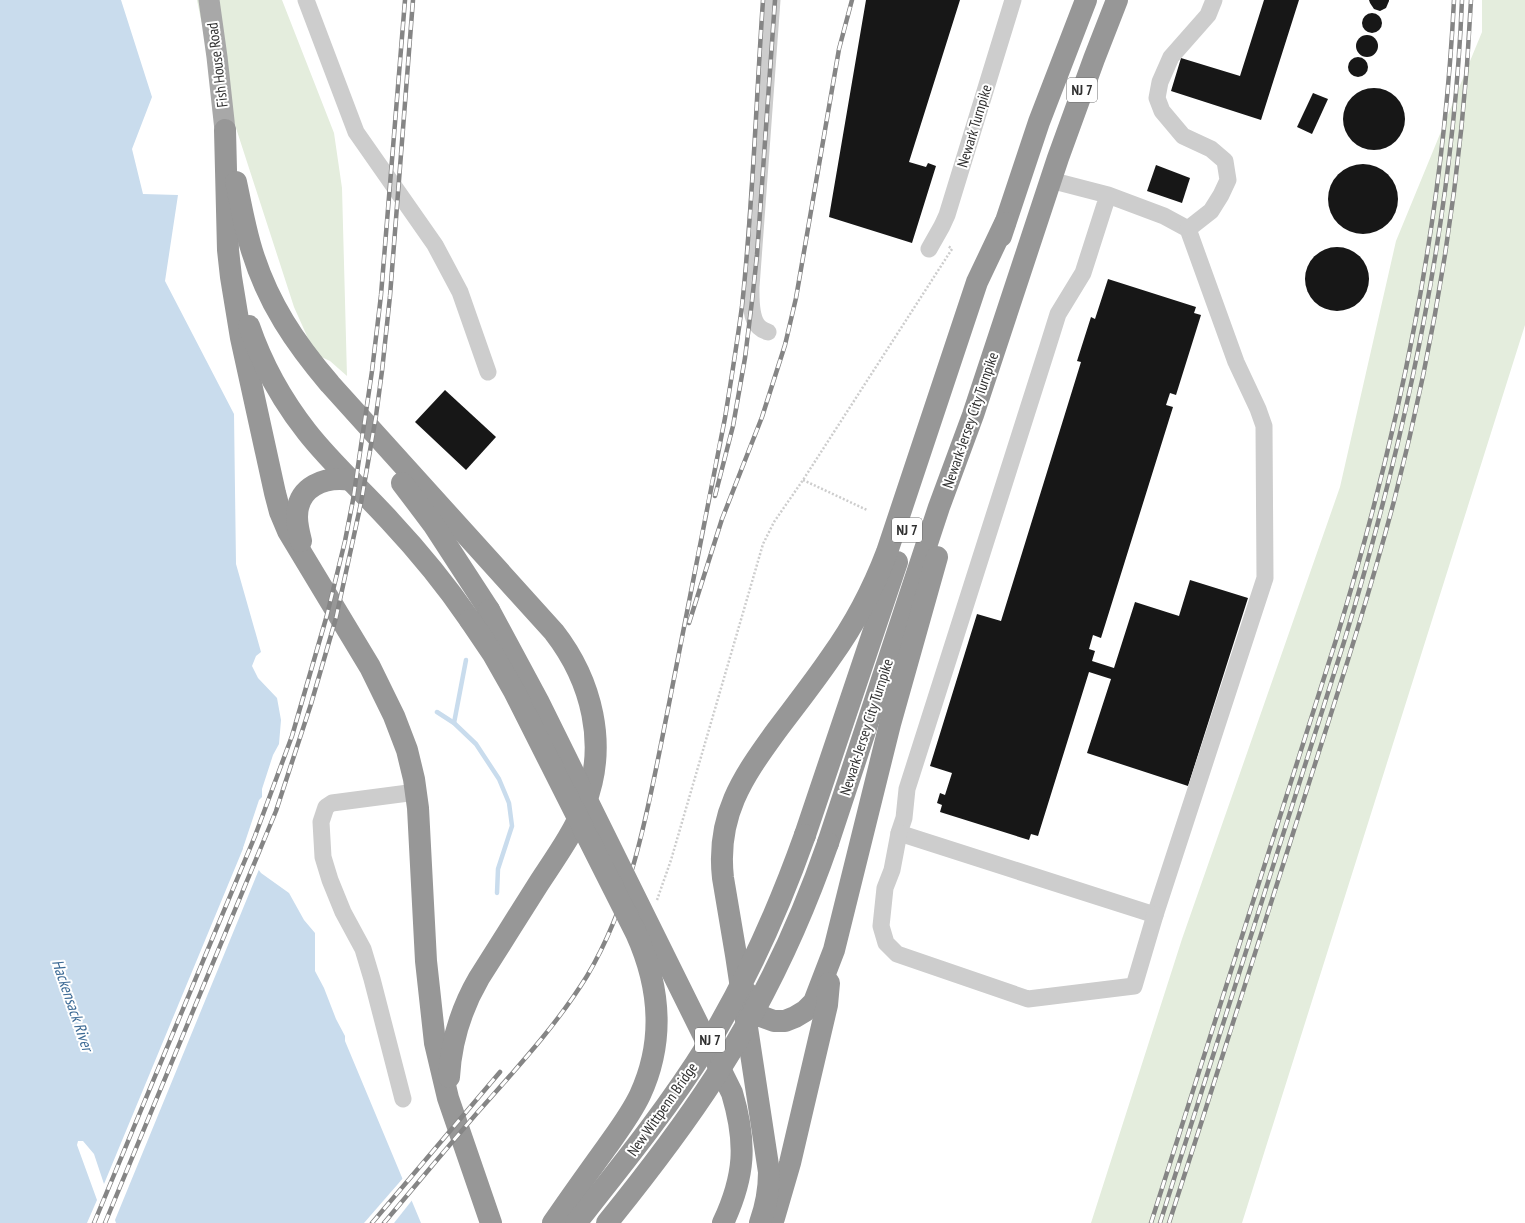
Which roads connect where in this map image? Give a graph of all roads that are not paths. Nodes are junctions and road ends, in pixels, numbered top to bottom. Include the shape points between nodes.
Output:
1 (209, 0) edge
2 (306, 0) edge
3 (772, 0) edge
4 (1013, 0) edge
5 (1086, 0) edge
6 (1117, 0) edge
7 (1214, 0) edge
8 (225, 130) junction
9 (1050, 180) junction
10 (1108, 195) junction
11 (1005, 222) junction
12 (1188, 229) junction
13 (933, 243) road end
14 (768, 332) dead end
15 (305, 354) junction
16 (488, 372) dead end
17 (973, 415) junction
18 (351, 480) junction
19 (304, 556) junction
20 (416, 792) junction
21 (901, 825) junction
22 (805, 835) joint
23 (828, 842) joint
24 (1155, 915) junction
25 (834, 950) junction
26 (736, 955) junction
27 (448, 1098) junction
28 (403, 1099) dead end
29 (491, 1223) edge
30 (553, 1223) edge
31 (576, 1223) edge
32 (606, 1223) edge
33 (723, 1223) edge
34 (760, 1223) edge
35 (772, 1223) edge

1 - 8 main road, Fish House Road
2 - 16 street via 356,132 435,245 460,292
3 - 14 street via 751,287 756,321 759,327
4 - 13 street, Newark Turnpike via 947,215
5 - 11 highway, Newark-Jersey City Turnpike / NJ 7 via 1050,90
6 - 9 highway, Newark-Jersey City Turnpike / NJ 7
7 - 12 street via 1208,15 1171,57 1160,82 1157,98 1162,111 1183,136 1211,149 1225,161 1228,180 1221,195 1211,211
8 - 15 highway via 257,267 278,314
8 - 18 highway via 236,259 244,309 252,333 269,374 292,411 308,433
8 - 19 highway via 228,250 241,338 277,503 288,530
9 - 10 street
9 - 17 highway, Newark-Jersey City Turnpike / NJ 7
10 - 12 street via 1164,216
10 - 21 street via 1082,273 1058,314 907,789
11 - 22 highway, Newark-Jersey City Turnpike / NJ 7 via 988,285
11 - 26 highway via 977,282 878,574 843,638 751,766 734,796 723,842 722,866
12 - 24 street via 1236,362 1264,426 1265,578
15 - 27 highway via 554,632 568,650 579,671 594,719 595,756 585,803 569,836 467,1000 452,1045
15 - 33 highway, bridge via 324,389 379,453 433,524 489,610 542,708 732,1093 742,1135 742,1161 735,1195
17 - 23 highway, Newark-Jersey City Turnpike / NJ 7 via 939,507
17 - 25 highway via 950,511 890,724
18 - 19 highway via 326,480 314,485 304,495 297,515
18 - 30 highway, bridge via 430,566 493,654 518,697 648,960 656,1000 656,1028 653,1056 640,1095
19 - 20 highway via 370,667 394,716 407,750
20 - 27 highway via 428,983 435,1042
20 - 28 street via 332,803 326,807 321,822 323,857 343,912 363,949
21 - 24 street
21 - 24 street via 892,870 885,888 881,926 886,943 897,954 1028,999 1134,986
22 - 31 highway, New Wittpenn Bridge / NJ 7, bridge via 790,878 759,950 708,1045 649,1130
23 - 32 highway, New Wittpenn Bridge / NJ 7, bridge via 797,921 743,1032 689,1115
25 - 26 highway via 814,1002 795,1017 780,1021 763,1017 751,1006
25 - 35 highway via 826,1005 789,1170
26 - 34 highway via 769,1172 766,1204
27 - 29 highway

